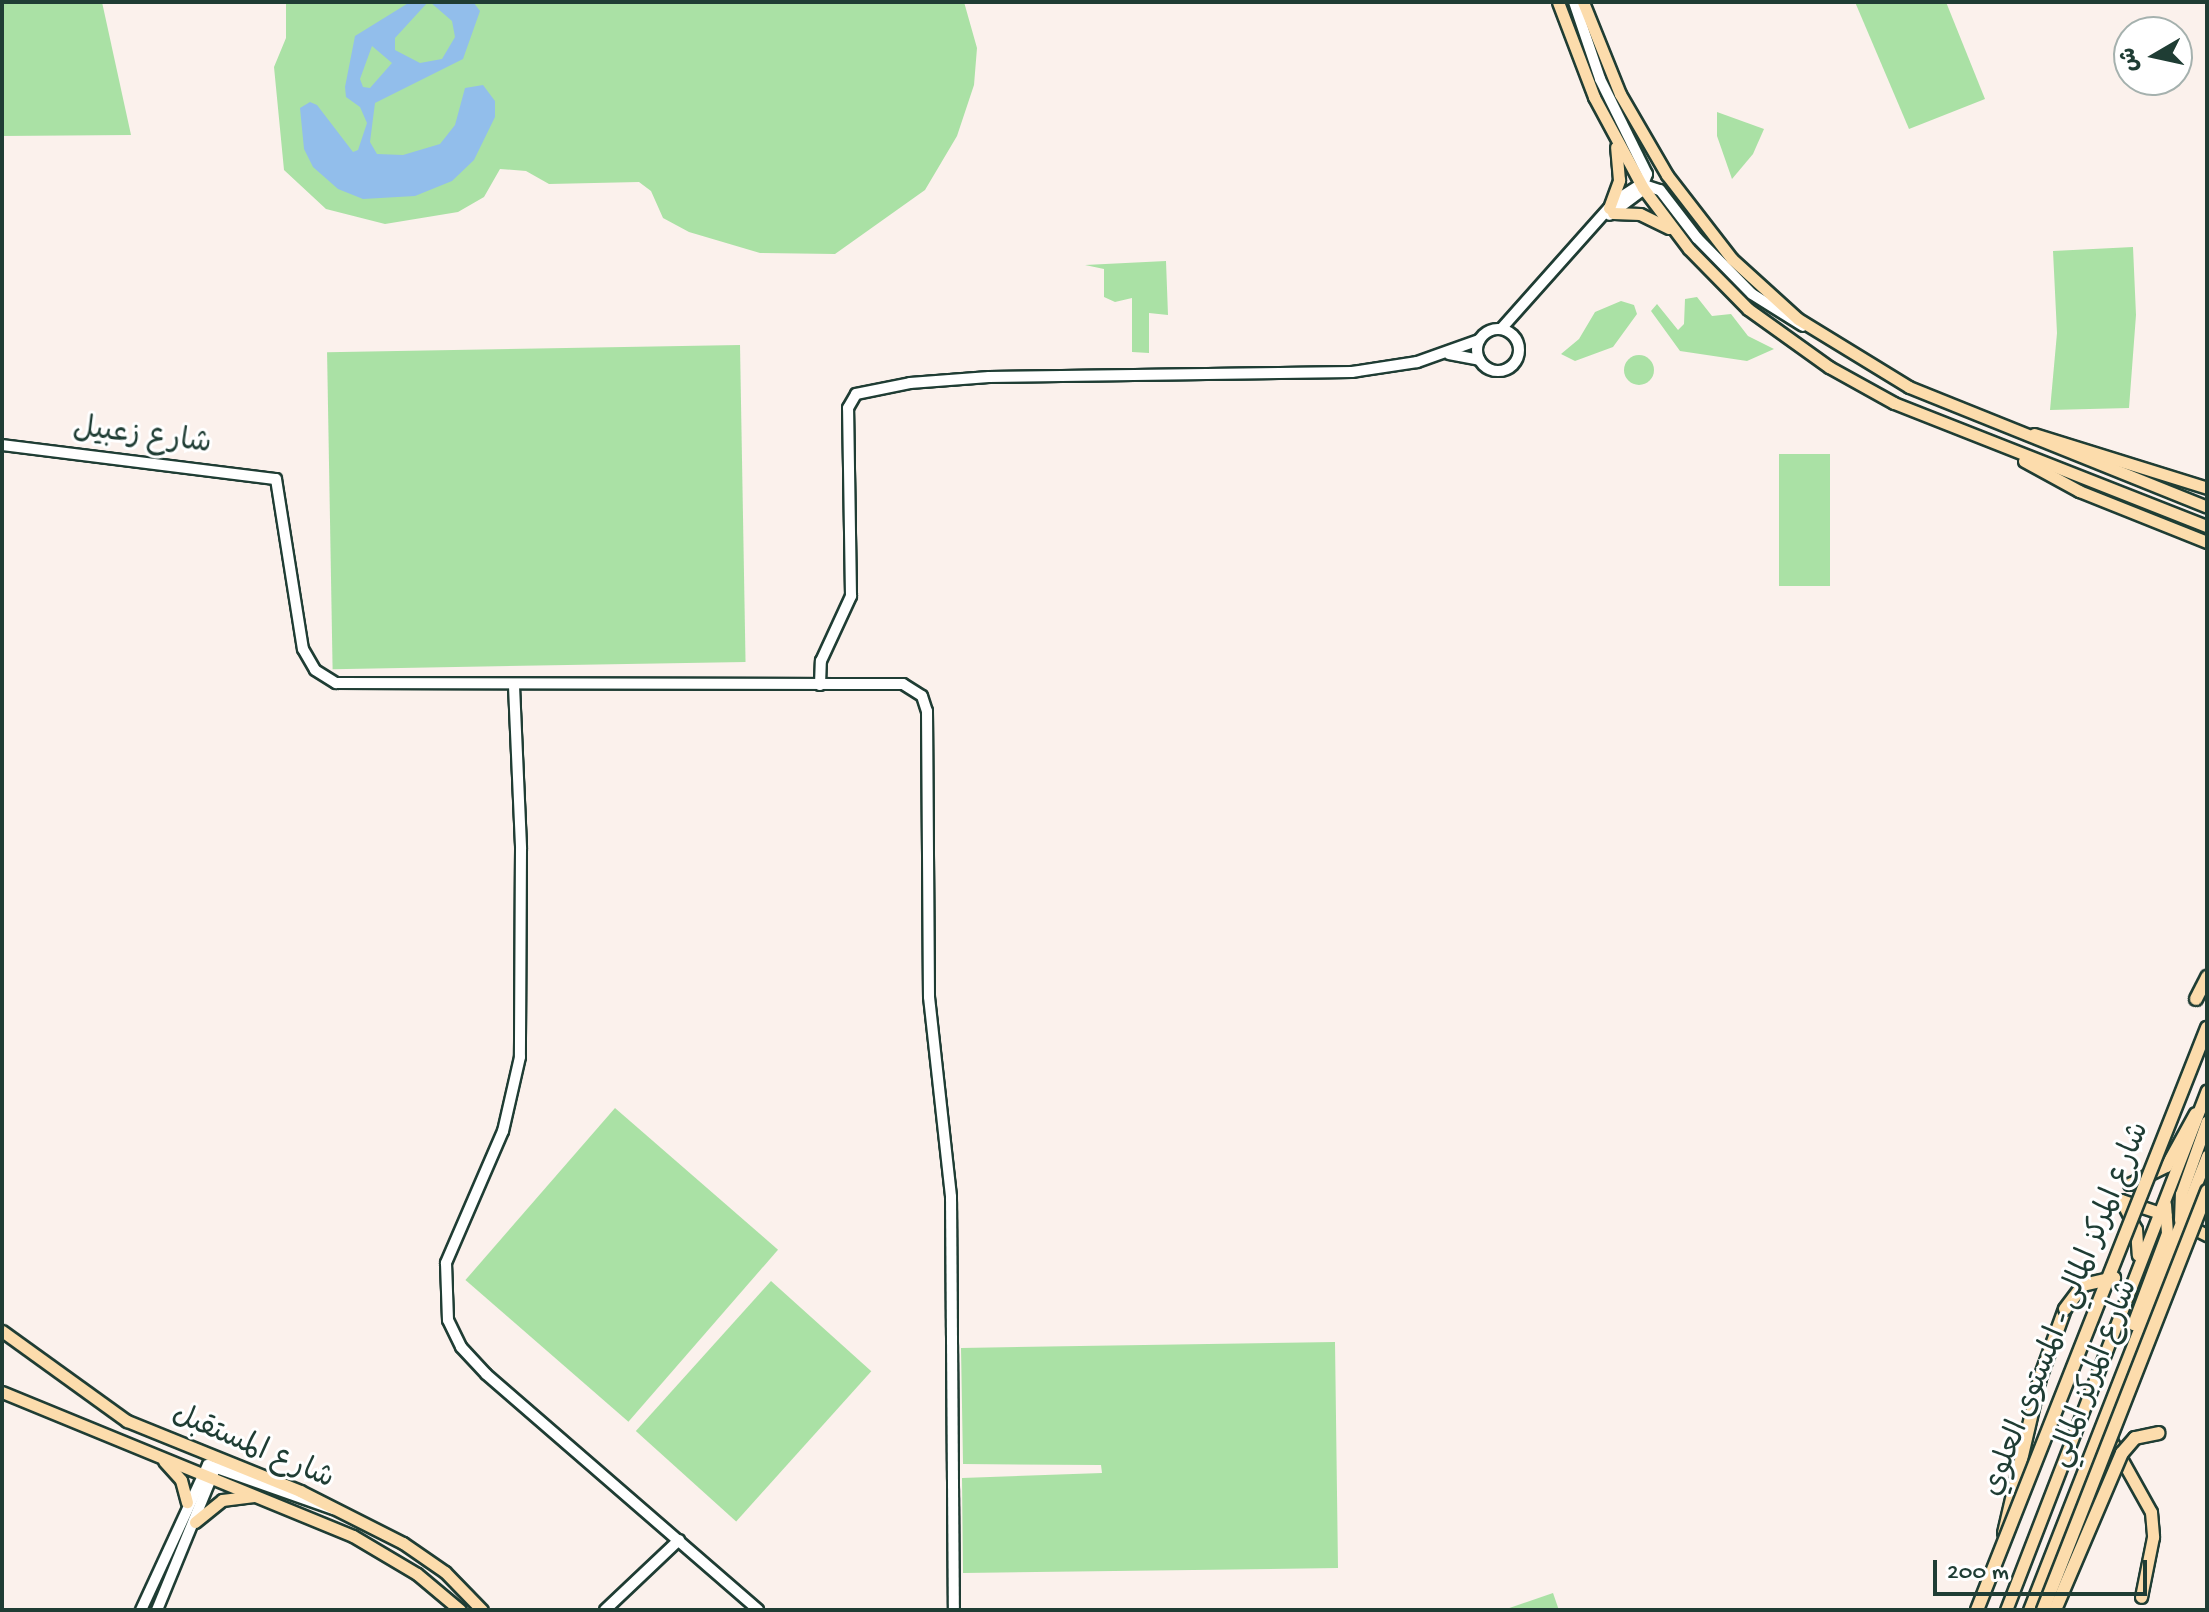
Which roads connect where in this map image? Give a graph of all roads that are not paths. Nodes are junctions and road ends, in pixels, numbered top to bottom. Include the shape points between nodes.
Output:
1 (1558, 2) edge
2 (1574, 2) edge
3 (1583, 2) edge
4 (1612, 135) junction
5 (1643, 186) junction
6 (1611, 211) junction
7 (1676, 233) junction
8 (1523, 311) junction
9 (1501, 329) junction
10 (1816, 332) junction
11 (1515, 338) junction
12 (1479, 340) junction
13 (1443, 354) junction
14 (1479, 360) junction
15 (2018, 433) junction
16 (2, 445) edge
17 (2011, 451) junction
18 (2207, 488) edge
19 (2207, 507) edge
20 (2207, 526) edge
21 (2207, 542) edge
22 (820, 685) junction
23 (514, 686) junction
24 (2207, 977) edge
25 (2196, 999) dead end
26 (2207, 1028) edge
27 (2207, 1090) edge
28 (2199, 1111) junction
29 (2207, 1121) edge
30 (2205, 1161) edge
31 (2207, 1191) edge
32 (2184, 1202) junction
33 (2207, 1207) edge
34 (2163, 1209) junction
35 (2207, 1218) edge
36 (2181, 1222) junction
37 (2152, 1230) junction
38 (2167, 1233) junction
39 (2207, 1238) edge
40 (2136, 1267) junction
41 (2161, 1274) junction
42 (2118, 1278) dead end
43 (2, 1331) edge
44 (2, 1392) edge
45 (2113, 1394) junction
46 (2106, 1411) junction
47 (2158, 1433) dead end
48 (154, 1453) junction
49 (210, 1466) junction
50 (261, 1496) junction
51 (187, 1502) junction
52 (195, 1522) junction
53 (353, 1536) junction
54 (679, 1540) junction
55 (2003, 1544) junction
56 (365, 1554) dead end
57 (2141, 1597) dead end
58 (141, 1610) edge
59 (157, 1610) edge
60 (460, 1610) edge
61 (482, 1610) edge
62 (605, 1610) edge
63 (758, 1610) edge
64 (954, 1610) edge
65 (1977, 1610) edge
66 (2006, 1610) edge
67 (2029, 1610) edge
68 (2043, 1610) edge
69 (2055, 1610) edge

1 - 4 main road
2 - 5 street via 1600,79 1645,167
3 - 10 main road via 1620,94 1674,186 1732,259
4 - 5 main road
4 - 6 main road via 1619,180
5 - 6 street
5 - 7 main road
5 - 10 street via 1660,190 1697,238 1752,294
6 - 7 main road via 1640,214
6 - 8 street
7 - 17 main road via 1740,302 1808,353 1894,403
8 - 9 street
8 - 11 street
9 - 11 street
9 - 12 street
10 - 15 main road via 1893,380
11 - 14 street via 1518,355 1508,368 1494,370
12 - 13 street
12 - 14 street
13 - 14 street
13 - 22 street via 1352,372 989,377 910,383 856,394 848,408 851,596 821,661
15 - 18 main road via 2052,437
15 - 19 main road
16 - 23 street, شارع زعبيل via 276,479 303,649 321,676 344,685
17 - 20 main road
17 - 21 main road via 2060,482
22 - 23 street
22 - 64 street via 908,685 926,704 929,997 951,1197
23 - 54 street via 521,859 520,1057 503,1131 446,1263 446,1311 456,1338 476,1365
24 - 25 highway
26 - 55 highway, شارع المركز المالي - المستوى العلوي, bridge
27 - 28 main road, شارع المركز المالي
28 - 34 main road, شارع المركز المالي
28 - 34 main road via 2184,1125 2166,1166 2129,1184
29 - 32 main road
30 - 32 main road
30 - 33 main road
31 - 68 highway, bridge
32 - 34 main road
32 - 35 main road
32 - 36 main road
34 - 36 main road
34 - 37 main road, شارع المركز المالي
34 - 38 main road
34 - 40 main road via 2121,1200 2137,1237
36 - 39 main road
36 - 41 main road, شارع المركز المالي
37 - 38 main road via 2163,1228
37 - 40 main road, شارع المركز المالي
38 - 45 main road via 2115,1372
39 - 41 main road via 2188,1244
40 - 66 main road, شارع المركز المالي
41 - 45 main road, شارع المركز المالي
42 - 55 highway, bridge via 2088,1282 2067,1303 2040,1378
43 - 49 main road, شارع المستقبل via 113,1413
44 - 48 main road, شارع المستقبل
45 - 46 main road, شارع المركز المالي
46 - 57 main road via 2113,1449 2151,1512 2153,1537
46 - 67 main road, شارع المركز المالي
47 - 69 highway, bridge via 2135,1438 2122,1453
48 - 49 main road, شارع المستقبل
48 - 51 main road via 178,1475
49 - 50 main road, شارع المستقبل
49 - 51 street
49 - 52 street
49 - 61 main road, شارع المستقبل via 333,1509 418,1552
50 - 52 main road via 222,1500
50 - 53 main road, شارع المستقبل
51 - 58 street
52 - 59 street
53 - 56 main road
53 - 60 main road, شارع المستقبل via 417,1574
54 - 62 street
54 - 63 street
55 - 65 highway, شارع المركز المالي - المستوى العلوي, bridge

